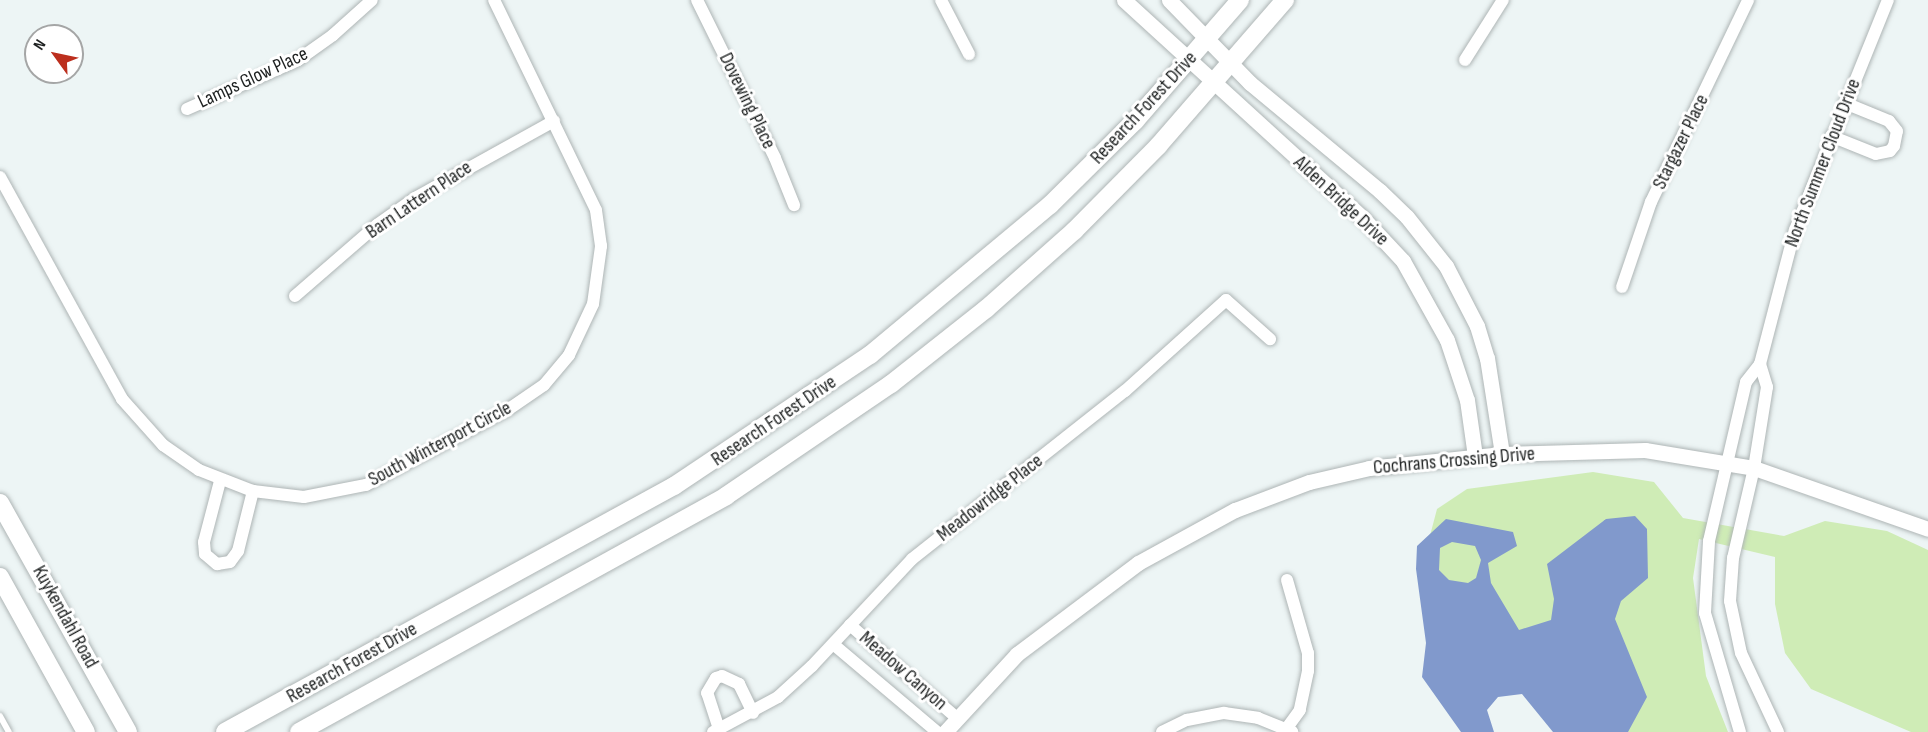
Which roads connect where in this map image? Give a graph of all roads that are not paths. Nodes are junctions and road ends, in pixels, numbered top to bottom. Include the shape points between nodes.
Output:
1 (372, 0) edge
2 (494, 0) edge
3 (697, 0) edge
4 (941, 0) edge
5 (1124, 0) edge
6 (1169, 0) edge
7 (1240, 0) edge
8 (1286, 0) edge
9 (1503, 0) edge
10 (1748, 0) edge
11 (1888, 0) edge
12 (1208, 39) junction
13 (969, 54) dead end
14 (1465, 60) dead end
15 (1187, 62) junction
16 (1232, 64) junction
17 (1213, 84) junction
18 (1845, 103) junction
19 (188, 109) dead end
20 (554, 121) junction
21 (1831, 136) junction
22 (0, 177) edge
23 (794, 204) dead end
24 (1622, 287) dead end
25 (294, 296) dead end
26 (1270, 339) dead end
27 (1760, 364) junction
28 (1502, 454) junction
29 (1474, 456) junction
30 (1729, 462) junction
31 (1754, 468) junction
32 (220, 481) junction
33 (252, 491) junction
34 (0, 503) edge
35 (1928, 529) edge
36 (0, 577) edge
37 (1287, 580) dead end
38 (850, 625) junction
39 (833, 644) junction
40 (753, 713) junction
41 (0, 716) edge
42 (957, 718) junction
43 (1290, 730) edge
44 (716, 731) edge
45 (9, 732) edge
46 (86, 732) edge
47 (128, 732) edge
48 (225, 732) edge
49 (299, 732) edge
50 (937, 732) edge
51 (945, 732) edge
52 (1162, 732) edge
53 (1740, 732) edge
54 (1778, 732) edge

1 - 19 street, Lamps Glow Place via 298,60
2 - 20 street, South Winterport Circle
3 - 23 street, Dovewing Place
4 - 13 street
5 - 15 street, Alden Bridge Drive
6 - 12 street, Alden Bridge Drive
7 - 12 main road, Research Forest Drive
8 - 16 main road, Research Forest Drive
9 - 14 street
10 - 24 street, Stargazer Place via 1651,202
11 - 18 street, North Summer Cloud Drive
12 - 15 main road, Research Forest Drive
12 - 16 street, Alden Bridge Drive
15 - 17 street, Alden Bridge Drive
15 - 48 main road, Research Forest Drive via 1050,205 870,355 781,417 605,525
16 - 17 main road, Research Forest Drive
16 - 28 street, Alden Bridge Drive via 1380,191 1446,266 1477,326 1487,358
17 - 29 street, Alden Bridge Drive via 1362,217 1403,261 1447,340 1467,400
17 - 49 main road, Research Forest Drive via 1074,231 995,301 805,446 682,521
18 - 21 street, North Summer Cloud Drive
18 - 21 street via 1889,121 1898,138 1890,151 1876,154
20 - 25 street, Barn Lattern Place via 415,198
20 - 33 street, South Winterport Circle via 590,193 602,246 598,284 588,321 558,370 506,411 366,484 304,497
21 - 27 street, North Summer Cloud Drive via 1795,230
22 - 32 street, South Winterport Circle via 122,399 163,444
26 - 38 street, Meadowridge Place via 1226,300 1125,391 912,559
27 - 30 street, North Summer Cloud Drive via 1746,382
27 - 31 street, North Summer Cloud Drive via 1767,387
28 - 29 street, Cochrans Crossing Drive
28 - 30 street, Cochrans Crossing Drive via 1645,450
29 - 42 street, Cochrans Crossing Drive via 1369,468 1309,482 1234,510 1138,563 1085,600 1017,654
30 - 31 street, Cochrans Crossing Drive
30 - 53 street, North Summer Cloud Drive via 1709,541 1705,613
31 - 35 street, Cochrans Crossing Drive
31 - 54 street, North Summer Cloud Drive via 1733,558 1730,601 1741,653
32 - 33 street, South Winterport Circle
32 - 33 street via 204,542 206,555 217,564 230,562 238,551
34 - 47 main road, Kuykendahl Road
36 - 46 main road, Kuykendahl Road
37 - 43 street via 1308,653 1306,690
38 - 39 street, Meadowridge Place
38 - 42 street, Meadow Canyon
39 - 40 street, Meadowridge Place via 778,697
39 - 50 street, Meadow Canyon
40 - 44 street, Meadowridge Place
40 - 44 street via 739,684 722,676 716,678 707,693
41 - 45 lane
42 - 51 street, Cochrans Crossing Drive
43 - 52 street via 1258,718 1224,713 1187,720

